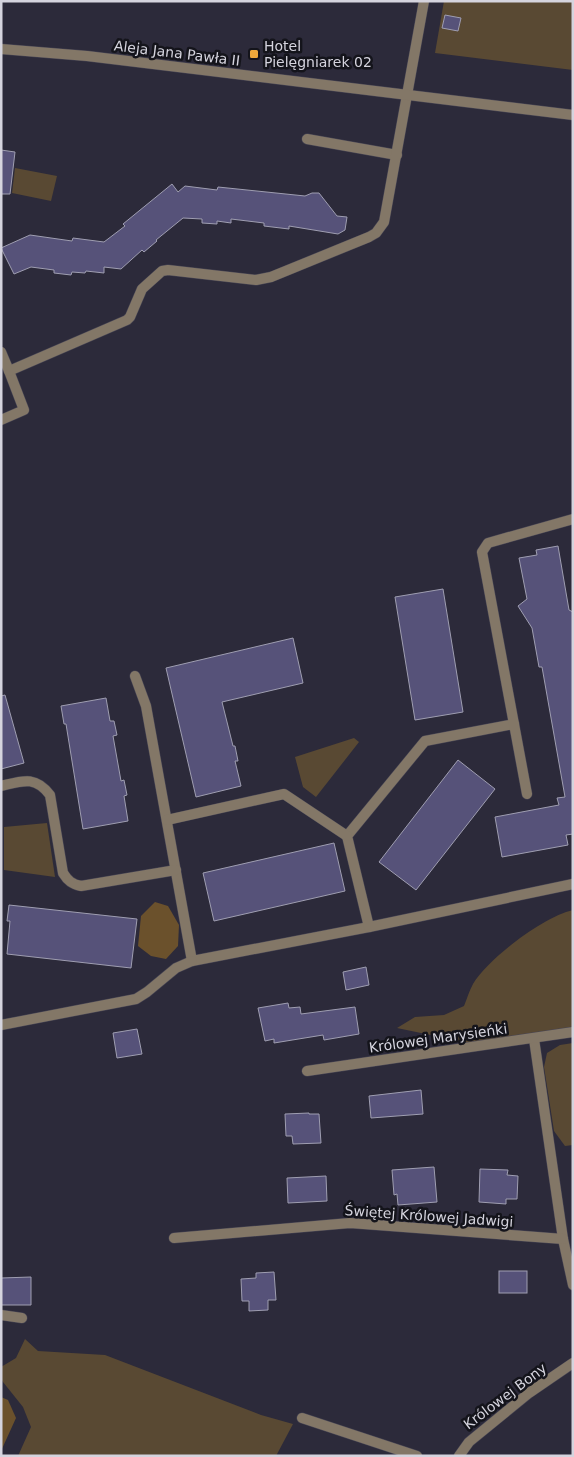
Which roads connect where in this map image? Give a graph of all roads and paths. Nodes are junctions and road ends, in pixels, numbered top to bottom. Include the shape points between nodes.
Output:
1 (424, 1) edge
2 (1, 49) edge
3 (408, 96) junction
4 (573, 115) edge
5 (307, 139) dead end
6 (396, 155) junction
7 (1, 352) edge
8 (5, 372) edge
9 (1, 420) edge
10 (573, 519) edge
11 (135, 676) dead end
12 (514, 724) junction
13 (1, 786) edge
14 (527, 794) dead end
15 (167, 820) junction
16 (347, 836) junction
17 (176, 870) junction
18 (573, 884) edge
19 (369, 927) junction
20 (192, 962) junction
21 (2, 1022) edge
22 (573, 1032) edge
23 (534, 1039) junction
24 (307, 1071) dead end
25 (174, 1238) dead end
26 (563, 1239) junction
27 (573, 1284) edge
28 (1, 1315) edge
29 (22, 1318) dead end
30 (573, 1363) edge
31 (302, 1418) dead end
32 (417, 1456) edge
33 (459, 1456) edge

1 - 3 street
2 - 3 street, Aleja Jana Pawła II via 87,56
3 - 4 street, Aleja Jana Pawła II
3 - 6 street
5 - 6 street
6 - 8 street via 384,222 376,233 271,277 256,280 162,271 142,289 126,320
7 - 8 street
8 - 9 street via 24,410
10 - 12 street via 488,543 482,552
11 - 15 street via 146,706
12 - 14 street
12 - 16 street via 425,741
13 - 17 street via 28,780 45,788 50,795 63,873 74,884 81,886
15 - 16 street via 284,794
15 - 17 street
16 - 19 street
17 - 20 street
18 - 19 street
19 - 20 street
20 - 21 street via 176,968 136,999
22 - 23 street, Królowej Marysieńki
23 - 24 street, Królowej Marysieńki
23 - 26 street
25 - 26 street, Świętej Królowej Jadwigi via 350,1223
26 - 27 street
28 - 29 street
30 - 33 street, Królowej Bony via 529,1392 469,1442
31 - 32 street

